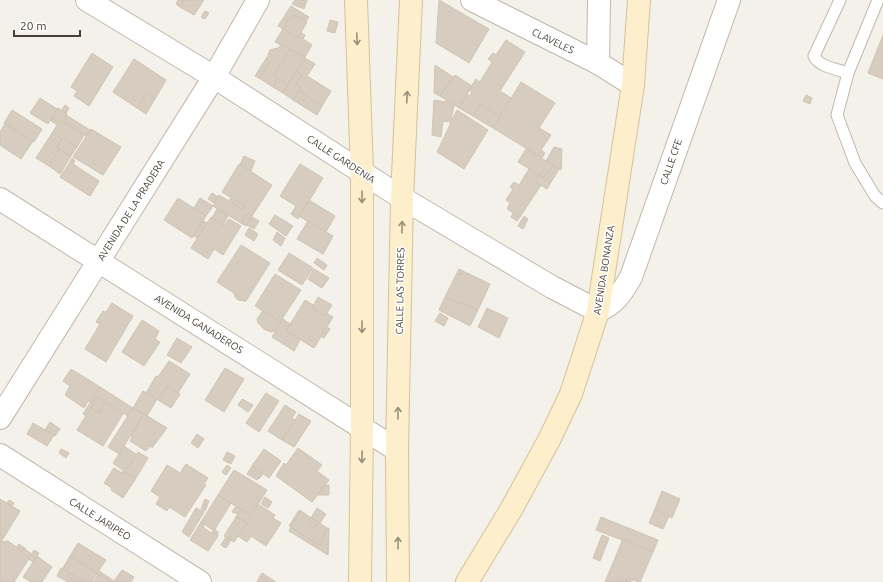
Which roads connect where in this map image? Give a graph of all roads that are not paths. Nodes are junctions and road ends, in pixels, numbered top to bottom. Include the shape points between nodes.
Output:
1 (86, 0) edge
2 (258, 0) edge
3 (356, 0) edge
4 (412, 0) edge
5 (472, 0) edge
6 (600, 0) edge
7 (639, 0) edge
8 (728, 0) edge
9 (840, 0) edge
10 (878, 0) edge
11 (598, 63) junction
12 (848, 73) junction
13 (214, 77) junction
14 (633, 85) junction
15 (362, 173) junction
16 (402, 198) junction
17 (0, 199) edge
18 (883, 203) edge
19 (99, 261) junction
20 (598, 311) junction
21 (0, 418) edge
22 (362, 428) junction
23 (397, 450) junction
24 (0, 455) edge
25 (200, 582) edge
26 (360, 582) edge
27 (398, 582) edge
28 (467, 582) edge

1 - 13 street, CALLE GARDENIA
2 - 13 street, AVENIDA DE LA PRADERA
3 -> 15 street
16 -> 4 street, CALLE LAS TORRES
5 - 11 street, CLAVELES
6 - 11 street
7 - 14 street, AVENIDA BONANZA
8 - 20 street, CALLE CFE via 631,277 611,305
9 - 12 lane via 814,56 821,63
10 - 12 lane
11 - 14 street, CLAVELES
12 - 18 lane via 838,115 855,163 875,196
13 - 15 street, CALLE GARDENIA
13 - 19 street, AVENIDA DE LA PRADERA
14 - 20 street, AVENIDA BONANZA
15 - 16 street, CALLE GARDENIA
15 -> 22 street
16 - 20 street, CALLE GARDENIA via 552,287
23 -> 16 street, CALLE LAS TORRES
17 - 19 street, AVENIDA GANADEROS
19 - 21 street, AVENIDA DE LA PRADERA
19 - 22 street, AVENIDA GANADEROS
20 - 28 street, AVENIDA BONANZA via 571,394 549,440
22 - 23 street, AVENIDA GANADEROS
22 -> 26 street
27 -> 23 street, CALLE LAS TORRES
24 - 25 street, CALLE JARIPEO

